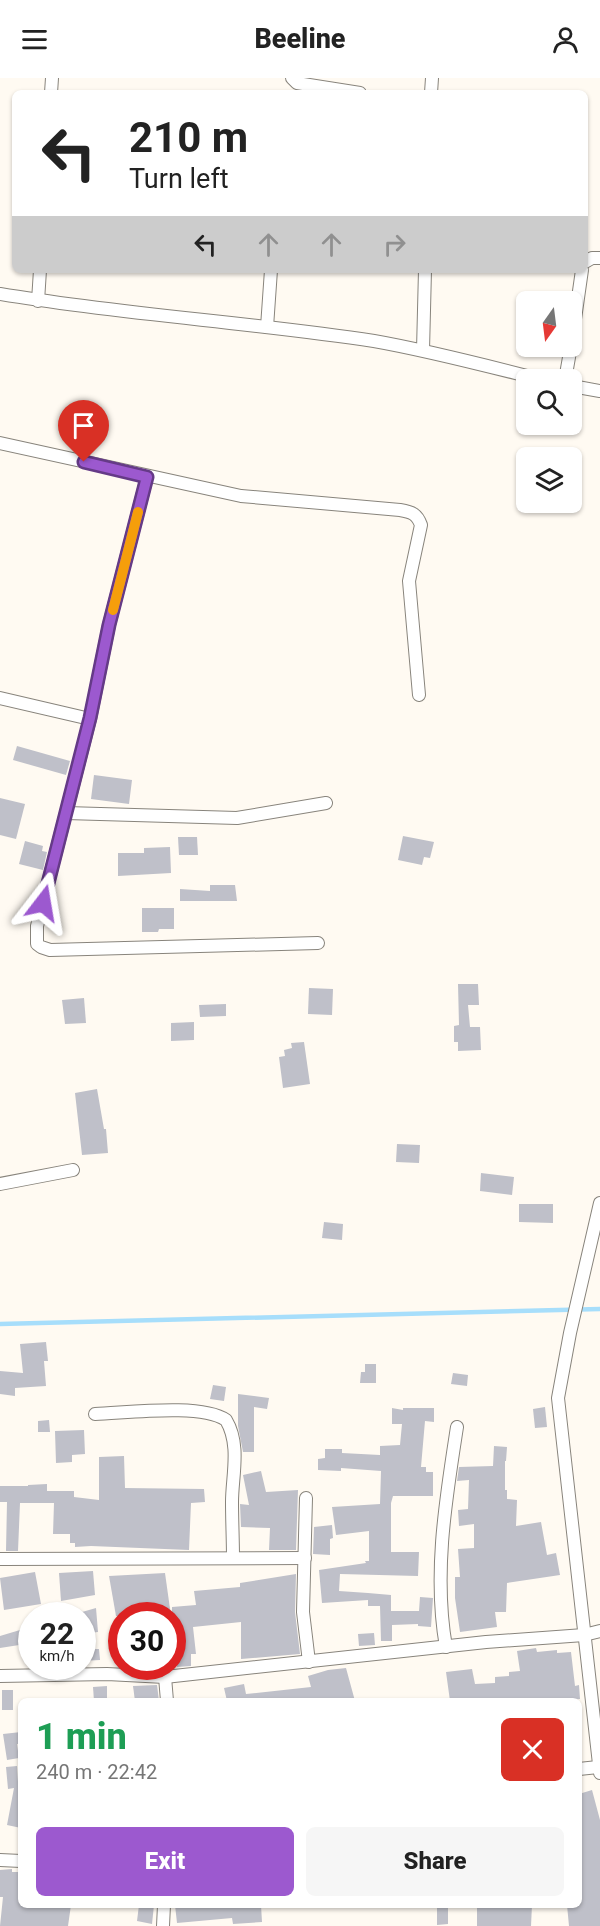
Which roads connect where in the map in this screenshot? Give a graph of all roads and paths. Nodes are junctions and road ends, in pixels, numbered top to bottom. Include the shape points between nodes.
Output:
1 (294, 85) edge
2 (335, 90) edge
3 (40, 273) edge
4 (271, 273) edge
5 (425, 273) edge
6 (582, 273) edge
7 (579, 291) edge
8 (0, 294) edge
9 (38, 301) junction
10 (267, 327) junction
11 (423, 350) junction
12 (516, 373) edge
13 (582, 388) edge
14 (600, 391) edge
15 (0, 443) edge
16 (147, 477) junction
17 (419, 695) dead end
18 (0, 698) edge
19 (90, 718) junction
20 (326, 803) dead end
21 (66, 813) junction
22 (318, 943) dead end
23 (73, 1170) dead end
24 (0, 1184) edge
25 (600, 1203) edge
26 (94, 1413) dead end
27 (457, 1426) dead end
28 (306, 1498) dead end
29 (233, 1558) junction
30 (305, 1558) junction
31 (0, 1559) edge
32 (600, 1631) edge
33 (584, 1635) junction
34 (446, 1647) junction
35 (309, 1662) junction
36 (108, 1674) edge
37 (186, 1675) edge
38 (0, 1676) edge
39 (165, 1680) edge
40 (167, 1698) edge
41 (582, 1770) edge
42 (599, 1770) edge
43 (0, 1860) edge
44 (18, 1861) edge
45 (164, 1908) edge
46 (163, 1926) edge

1 - 2 street
3 - 9 street
4 - 10 street
5 - 11 street
6 - 7 street
8 - 9 street
9 - 10 street
10 - 11 street
11 - 12 street
13 - 14 street
15 - 16 street
16 - 17 street via 241,496 412,512 421,525 409,581
16 - 19 street
18 - 19 street
19 - 21 street
20 - 21 street via 237,818
21 - 22 street via 37,926 37,944 41,947 50,950
23 - 24 street
25 - 33 street via 558,1398
26 - 29 street via 183,1410 226,1420 234,1445
27 - 34 street via 442,1538 442,1628
28 - 30 street
29 - 30 street
29 - 31 street
30 - 35 street via 303,1612
32 - 33 street
33 - 34 street
33 - 42 street
34 - 35 street
35 - 37 street
36 - 38 street
39 - 40 street
41 - 42 street
43 - 44 street
45 - 46 street

